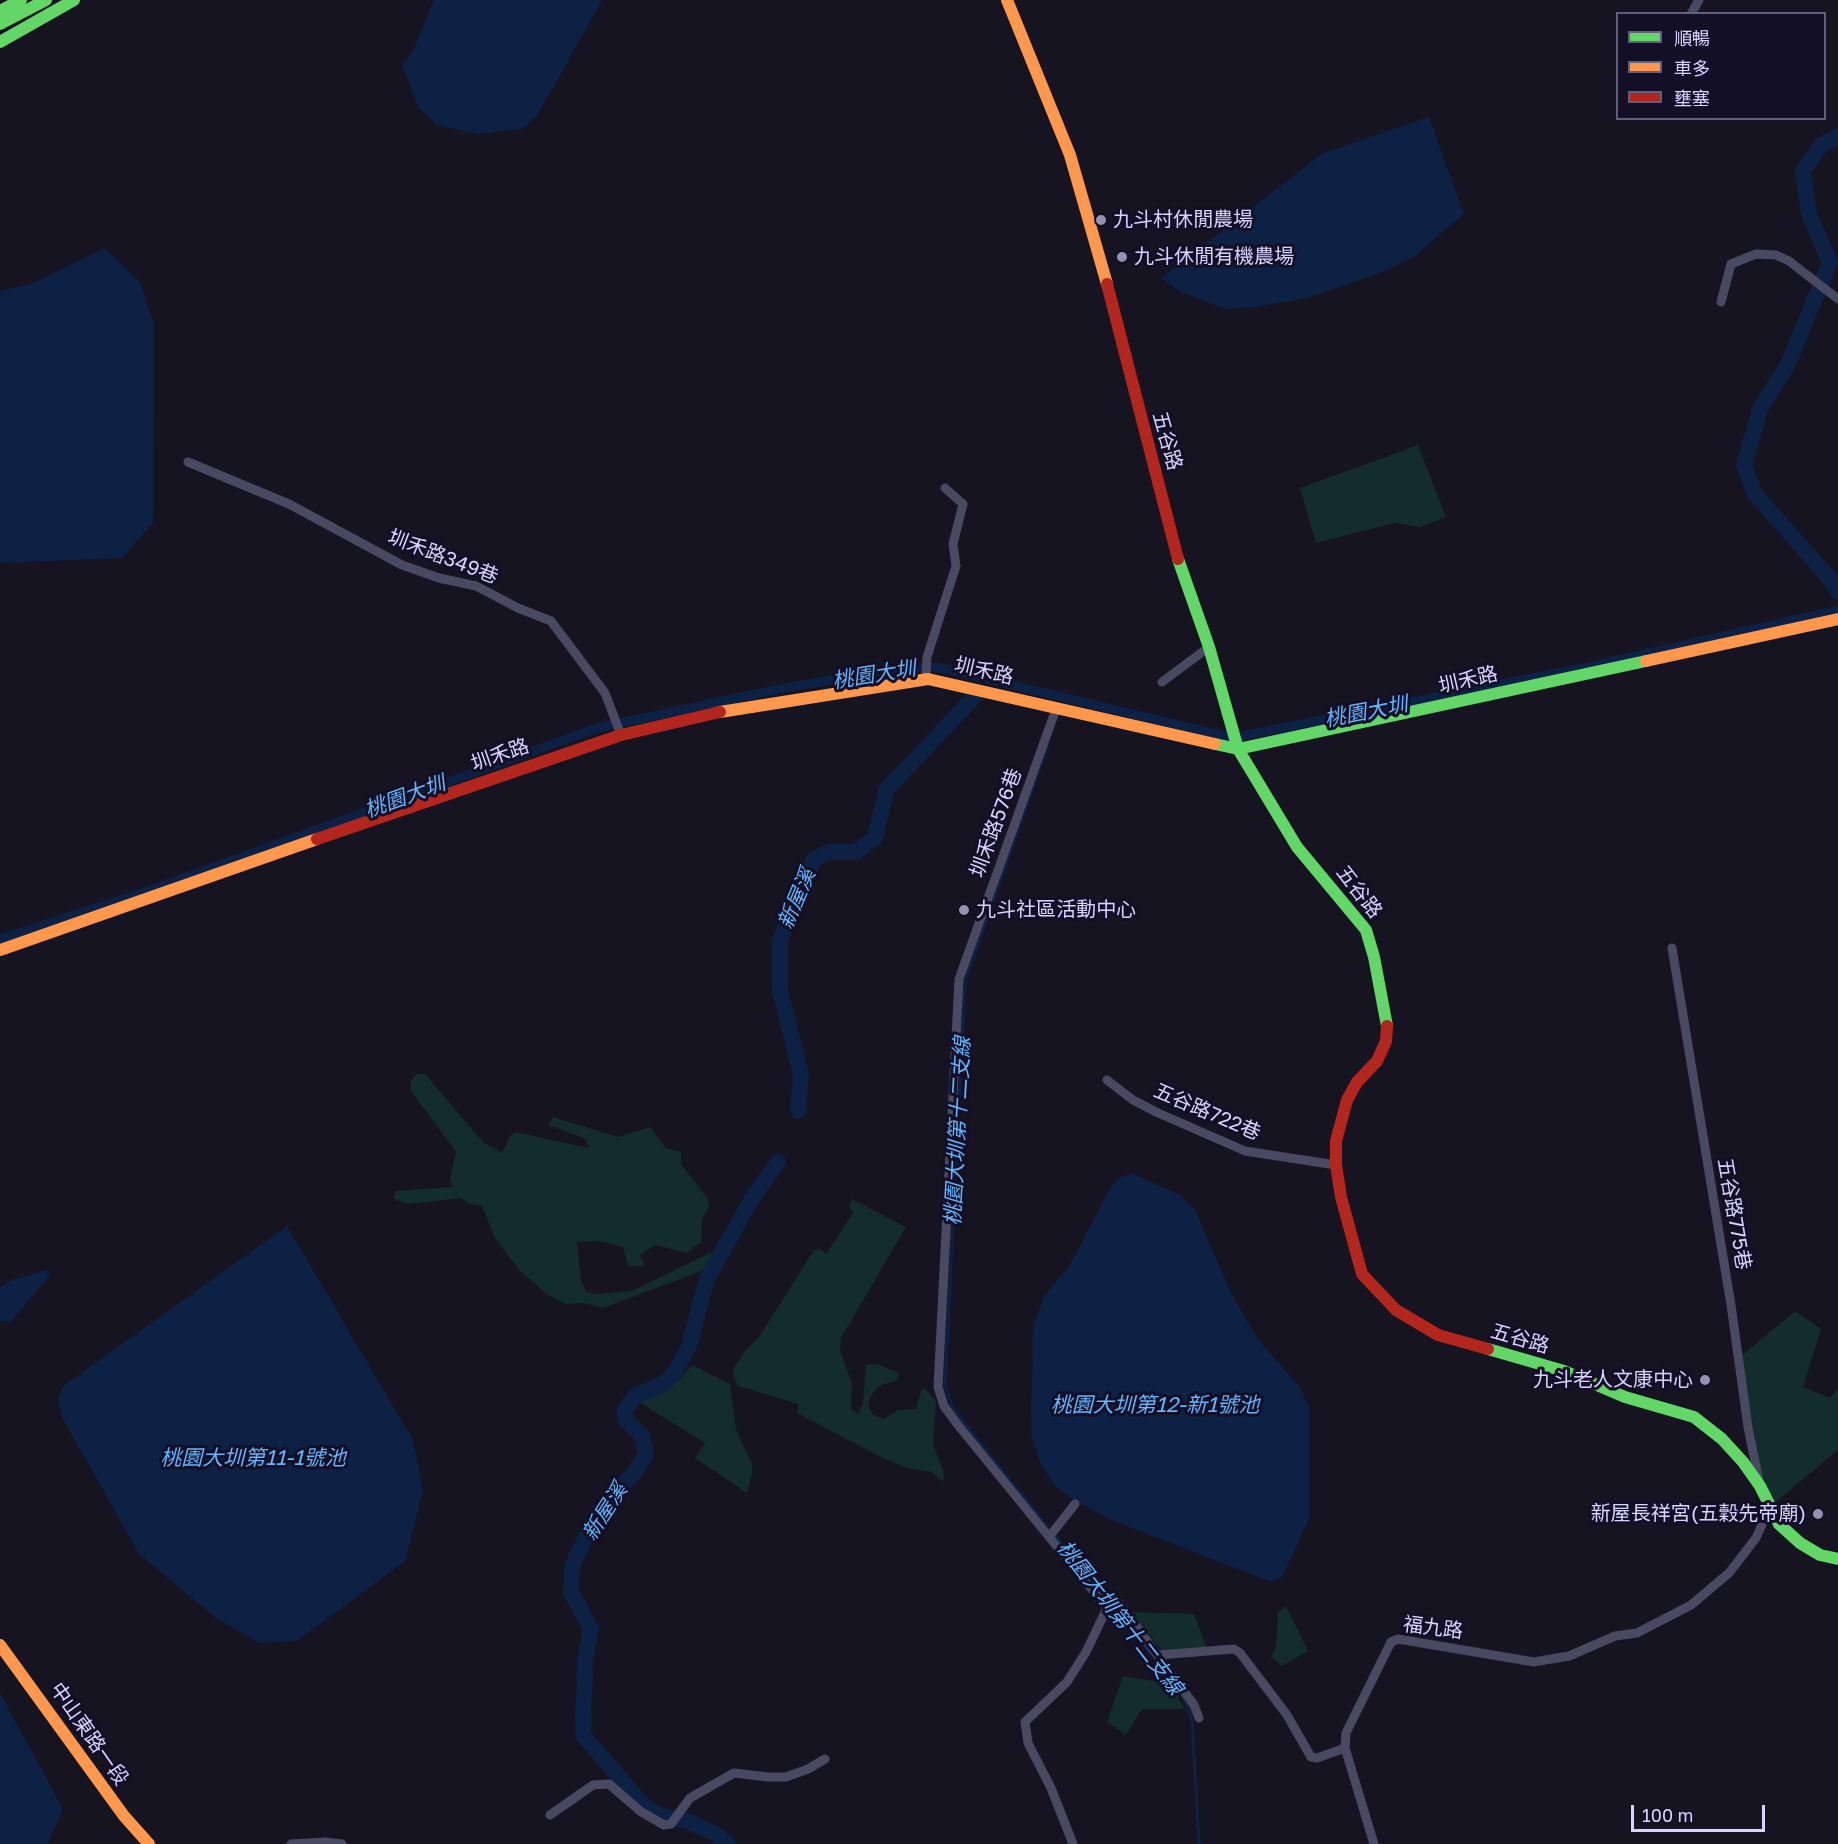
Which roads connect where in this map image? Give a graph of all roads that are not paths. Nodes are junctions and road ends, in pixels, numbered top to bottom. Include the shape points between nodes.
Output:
1 (21, 0) edge
2 (74, 0) edge
3 (1007, 0) edge
4 (44, 2) edge
5 (0, 11) edge
6 (0, 24) edge
7 (0, 42) edge
8 (1838, 299) edge
9 (1721, 302) dead end
10 (188, 462) dead end
11 (945, 488) dead end
12 (1838, 619) edge
13 (1209, 647) junction
14 (927, 672) junction
15 (1162, 682) dead end
16 (1056, 709) junction
17 (620, 733) junction
18 (1237, 744) junction
19 (1672, 948) dead end
20 (0, 950) edge
21 (1107, 1080) dead end
22 (1336, 1165) junction
23 (1760, 1486) junction
24 (1076, 1504) dead end
25 (1770, 1507) junction
26 (1049, 1537) junction
27 (1838, 1558) edge
28 (1107, 1608) junction
29 (0, 1645) edge
30 (1158, 1655) junction
31 (1199, 1718) dead end
32 (1345, 1748) junction
33 (825, 1759) dead end
34 (550, 1815) dead end
35 (148, 1844) edge
36 (291, 1844) edge
37 (342, 1844) edge
38 (1074, 1844) edge
39 (1374, 1844) edge

1 - 5 main road
2 - 7 main road
3 - 13 main road, 五谷路 via 1070,155 1184,577
4 - 6 main road
8 - 9 street via 1789,261 1776,255 1756,254 1731,264
10 - 17 street, 圳禾路349巷 via 289,504 402,565 476,586 551,621 605,693
11 - 14 street via 963,504 952,544 956,566
12 - 18 main road, 圳禾路
13 - 15 street
13 - 18 main road, 五谷路
14 - 16 main road, 圳禾路
14 - 17 main road, 圳禾路
16 - 18 main road, 圳禾路
16 - 26 street, 圳禾路576巷 via 959,979 938,1353 938,1387 944,1406
17 - 20 main road, 圳禾路
18 - 22 main road, 五谷路 via 1297,847 1366,930 1374,957 1387,1021 1386,1041 1377,1061 1357,1082 1347,1100 1336,1141
19 - 23 street, 五谷路775巷
21 - 22 street, 五谷路722巷 via 1156,1112 1245,1151
22 - 23 main road, 五谷路 via 1358,1265 1396,1310 1438,1335 1564,1371 1625,1397 1694,1417 1722,1439
23 - 25 main road, 五谷路
24 - 26 street
25 - 27 main road, 五谷路 via 1779,1524 1800,1543 1820,1555
25 - 32 street, 福九路 via 1756,1538 1729,1573 1691,1605 1637,1633 1615,1636 1569,1656 1534,1662 1398,1639 1391,1642 1346,1733
26 - 28 street, 圳禾路576巷
28 - 30 street via 1119,1603
28 - 38 street via 1067,1682 1025,1722 1028,1743
29 - 35 main road, 中山東路一段
30 - 31 street
30 - 32 street via 1234,1649 1287,1715 1311,1757
32 - 39 street
33 - 34 street via 786,1777 734,1773 690,1798 671,1824 664,1825 640,1811 609,1784 593,1785
36 - 37 street

